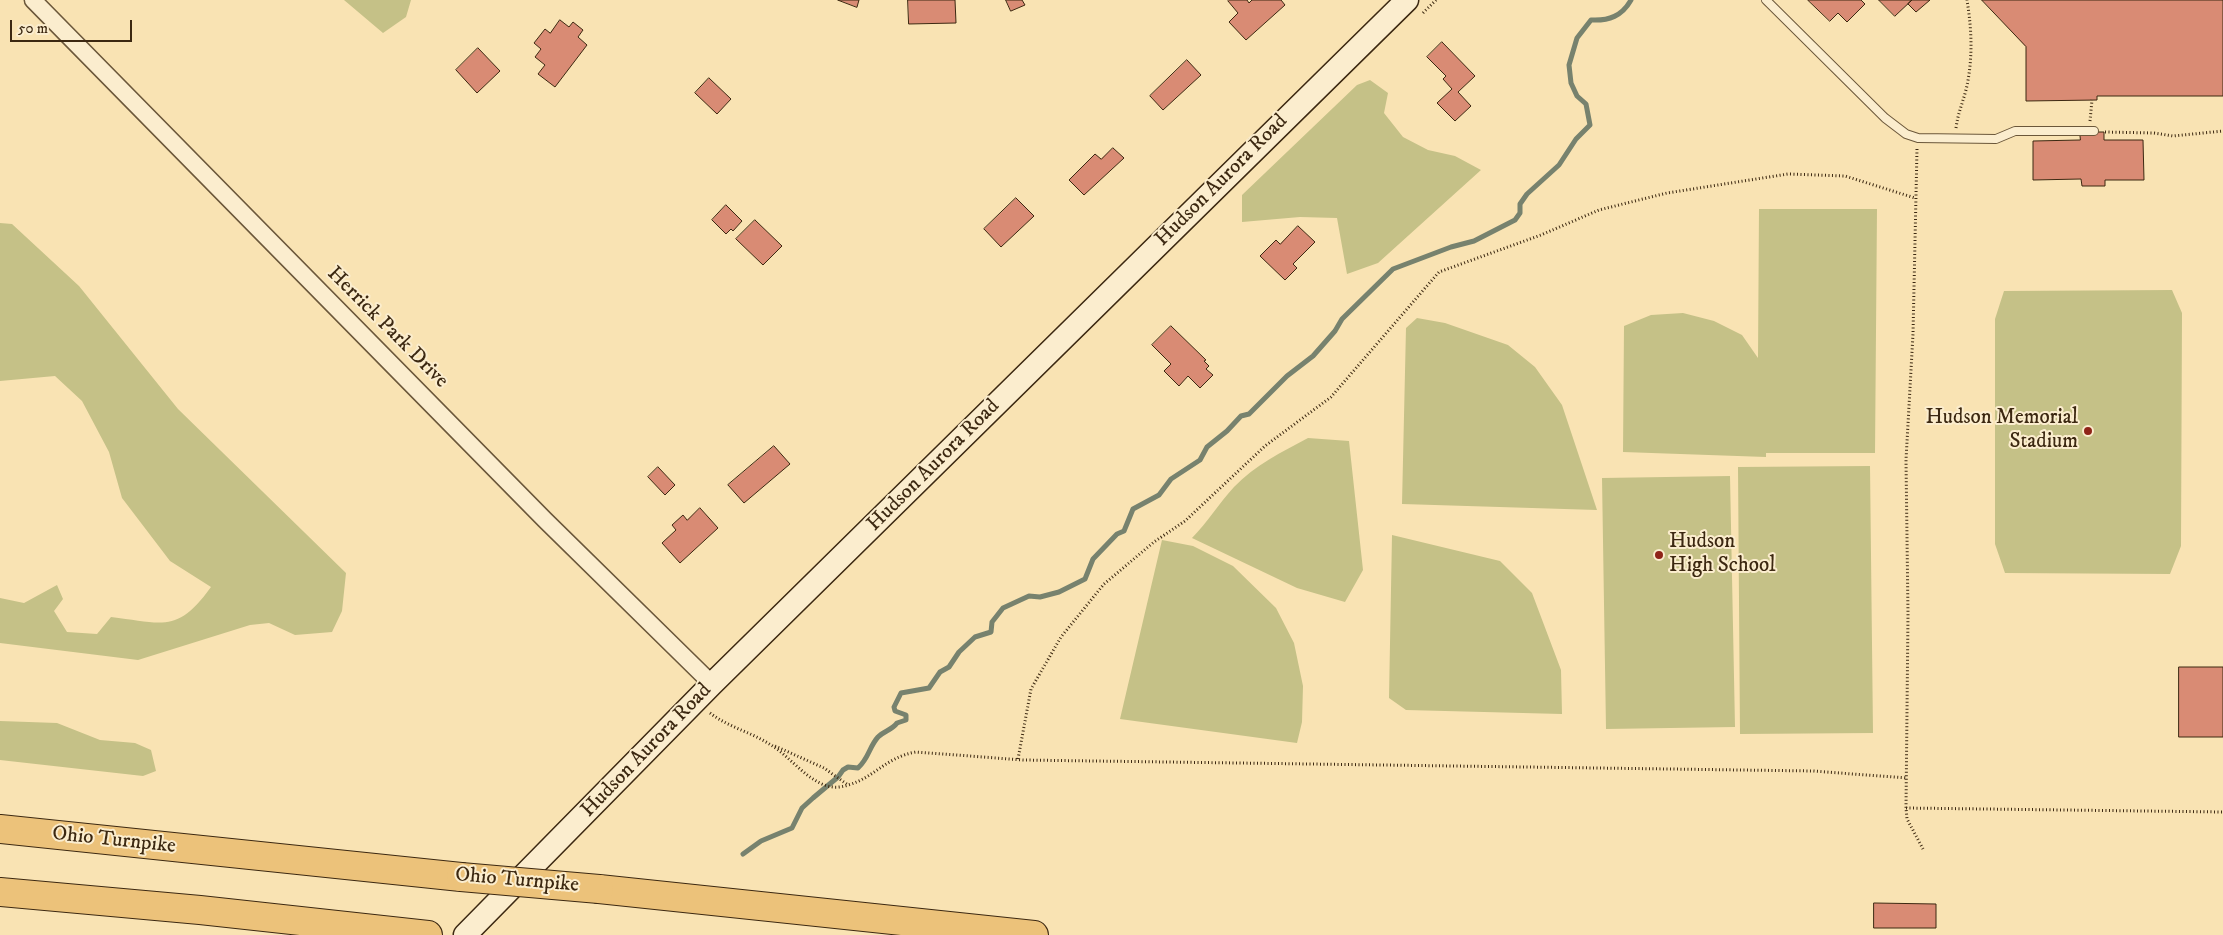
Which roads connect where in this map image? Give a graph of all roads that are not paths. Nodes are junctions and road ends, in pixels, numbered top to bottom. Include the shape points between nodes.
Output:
1 (34, 0) edge
2 (1407, 0) edge
3 (1766, 0) edge
4 (2092, 131) road end
5 (712, 684) junction
6 (0, 829) edge
7 (0, 892) edge
8 (415, 934) edge
9 (465, 935) edge
10 (1034, 935) edge

1 - 5 street, Herrick Park Drive via 545,520
2 - 5 street, Hudson Aurora Road
3 - 4 lane via 1885,118 1906,134 1918,138 1996,139 2014,131
5 - 9 street, Hudson Aurora Road
6 - 10 highway, Ohio Turnpike, bridge
7 - 8 highway

